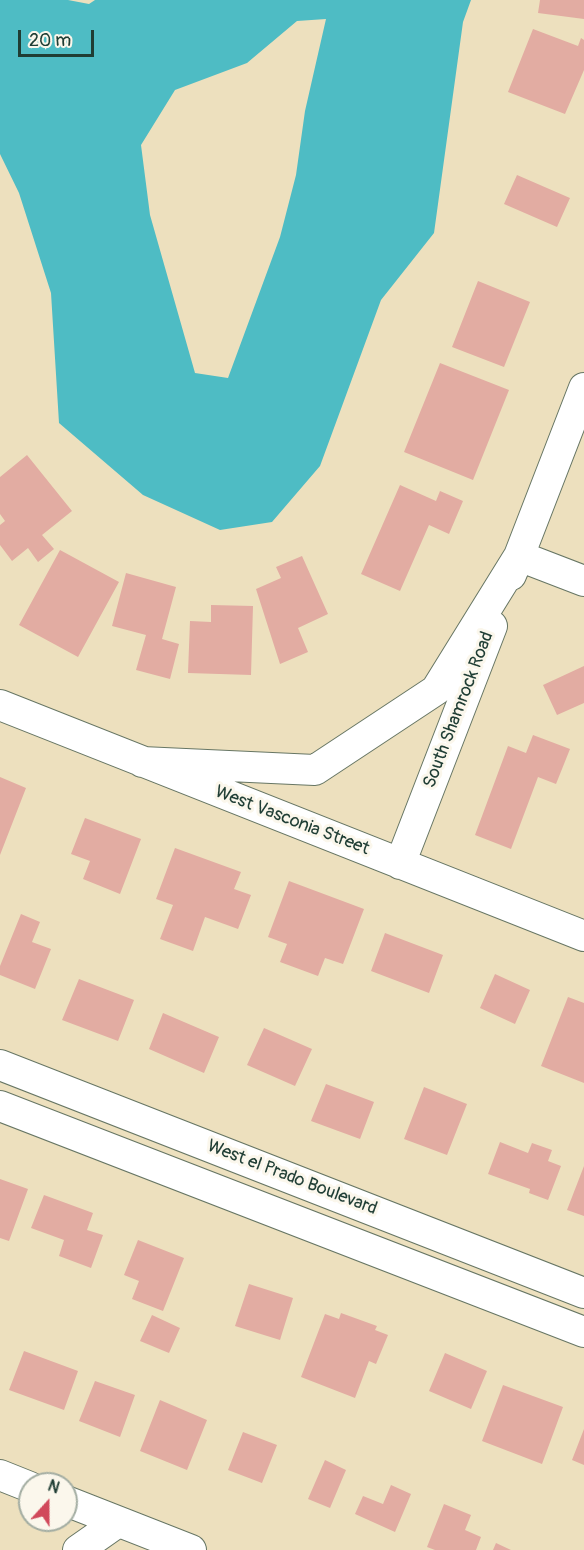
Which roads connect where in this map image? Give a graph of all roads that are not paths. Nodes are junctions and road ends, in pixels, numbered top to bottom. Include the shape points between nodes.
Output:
1 (584, 388) edge
2 (519, 556) junction
3 (584, 581) edge
4 (0, 705) edge
5 (142, 762) junction
6 (400, 864) junction
7 (584, 936) edge
8 (0, 1065) edge
9 (0, 1106) edge
10 (279, 1173) junction
11 (266, 1211) junction
12 (584, 1293) edge
13 (584, 1332) edge
14 (0, 1475) edge
15 (18, 1482) edge
16 (78, 1506) edge
17 (118, 1522) junction
18 (78, 1550) edge
19 (191, 1550) edge

1 - 2 street, South Shamrock Road
2 - 3 street
2 - 5 street, South Shamrock Road via 436,690 315,770
2 - 6 street, South Shamrock Road
4 - 5 street, West Vasconia Street
5 - 6 street, West Vasconia Street
6 - 7 street, West Vasconia Street
8 - 10 street, West el Prado Boulevard
9 - 11 street
10 - 11 street
10 - 12 street, West el Prado Boulevard
11 - 13 street
14 - 15 street
16 - 17 street
17 - 18 street
17 - 19 street

